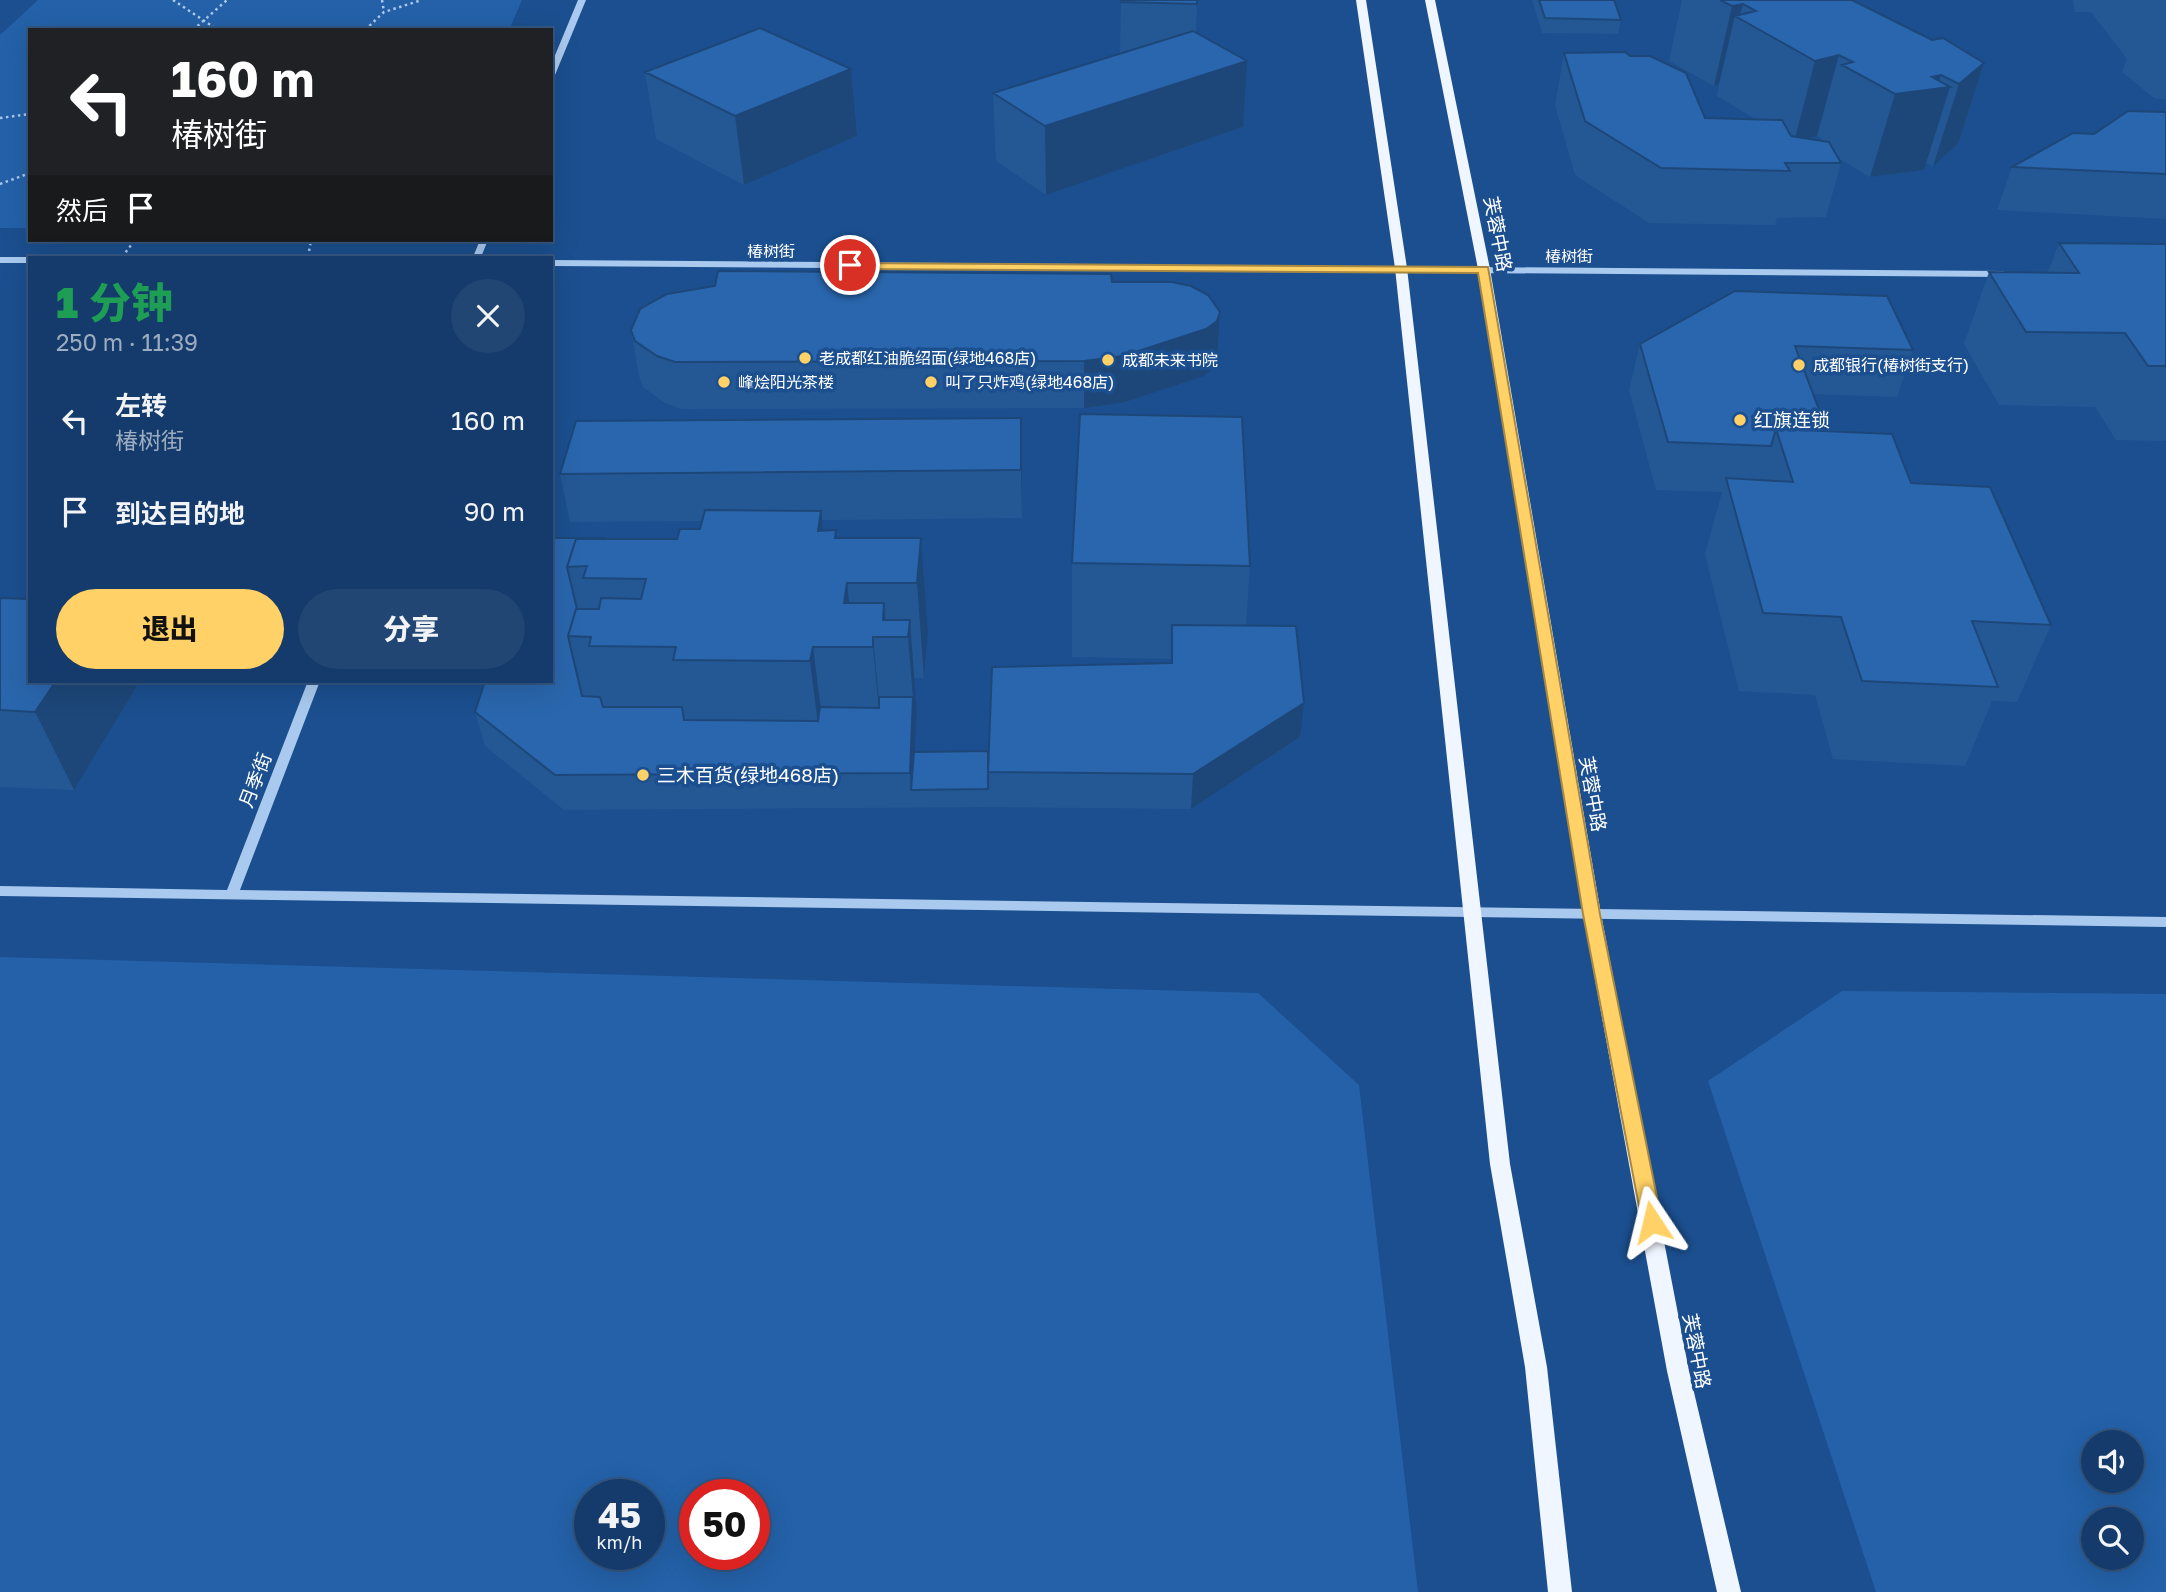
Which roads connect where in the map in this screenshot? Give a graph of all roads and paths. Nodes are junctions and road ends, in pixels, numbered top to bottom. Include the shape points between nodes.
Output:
1 (173, 0) edge
2 (227, 0) edge
3 (382, 0) edge
4 (422, 0) edge
5 (582, 0) edge
6 (1361, 0) edge
7 (1430, 0) edge
8 (384, 12) junction
9 (204, 21) junction
10 (195, 28) edge
11 (215, 28) edge
12 (367, 28) edge
13 (553, 70) edge
14 (28, 114) edge
15 (0, 118) edge
16 (28, 174) edge
17 (0, 184) edge
18 (133, 242) edge
19 (123, 256) edge
20 (0, 260) edge
21 (28, 260) edge
22 (553, 264) edge
23 (1401, 268) junction
24 (1484, 269) junction
25 (2013, 274) edge
26 (313, 683) edge
27 (0, 891) edge
28 (232, 893) junction
29 (1472, 911) junction
30 (1592, 914) junction
31 (2166, 922) edge
32 (1560, 1592) edge
33 (1729, 1592) edge

1 - 9 path
2 - 9 path
3 - 8 path
4 - 8 path
5 - 13 street
6 - 23 main road
7 - 24 main road, 芙蓉中路
8 - 12 path
9 - 10 path
9 - 11 path
14 - 15 path
16 - 17 path
18 - 19 path
20 - 21 street
22 - 23 street, 椿树街
23 - 24 street, 椿树街
23 - 29 main road
24 - 25 street, 椿树街
24 - 30 main road, 芙蓉中路
26 - 28 street, 月季街
27 - 28 street
28 - 29 street
29 - 30 street
29 - 32 main road via 1500,1164 1536,1367
30 - 31 street
30 - 33 main road, 芙蓉中路 via 1678,1371

